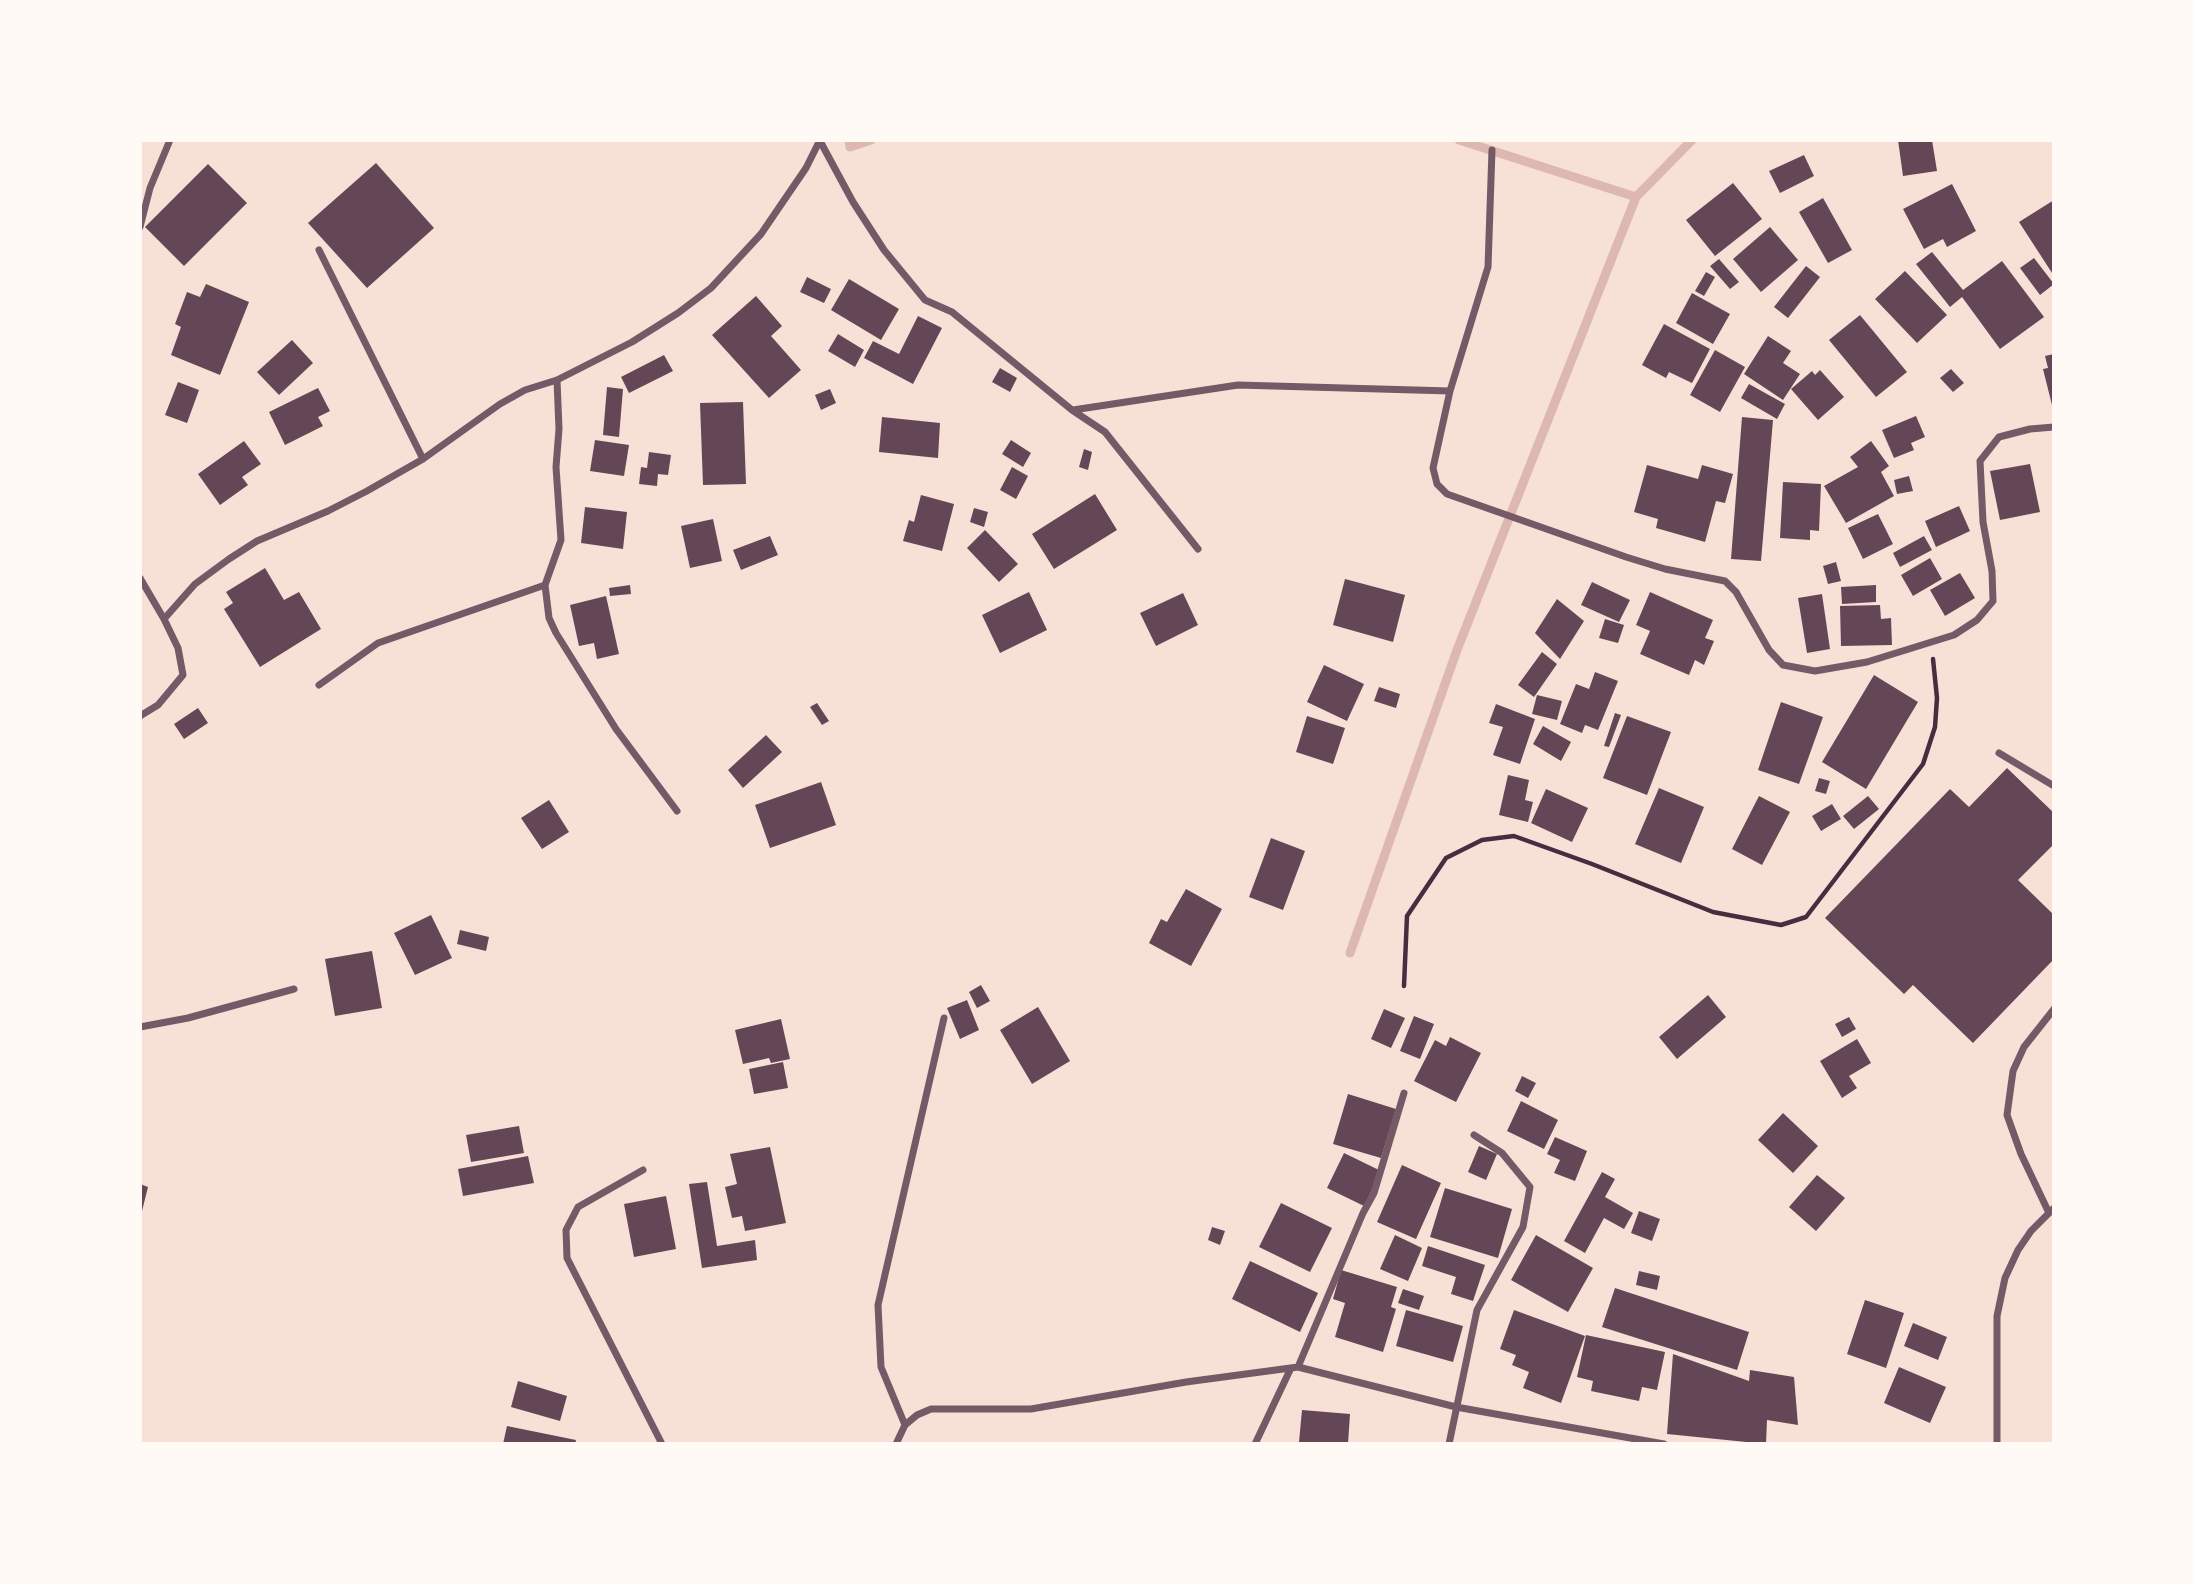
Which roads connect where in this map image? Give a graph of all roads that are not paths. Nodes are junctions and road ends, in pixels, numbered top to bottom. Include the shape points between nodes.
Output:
1 (170, 140) edge
2 (820, 140) edge
3 (1492, 150) dead end
4 (140, 227) edge
5 (319, 250) dead end
6 (557, 380) junction
7 (1450, 391) junction
8 (1072, 410) junction
9 (2054, 427) edge
10 (423, 459) junction
11 (1198, 549) dead end
12 (140, 578) edge
13 (545, 584) junction
14 (164, 619) junction
15 (319, 685) dead end
16 (140, 716) edge
17 (1999, 753) dead end
18 (2054, 786) edge
19 (677, 811) dead end
20 (295, 989) dead end
21 (2054, 1009) edge
22 (944, 1018) dead end
23 (140, 1027) edge
24 (1405, 1093) dead end
25 (1474, 1135) dead end
26 (643, 1170) dead end
27 (2051, 1211) edge
28 (1298, 1367) junction
29 (1290, 1370) junction
30 (1456, 1407) junction
31 (905, 1425) junction
32 (662, 1444) edge
33 (896, 1444) edge
34 (1255, 1444) edge
35 (1449, 1444) edge
36 (1664, 1444) edge
37 (1997, 1444) edge

1 - 4 street
2 - 6 street via 761,234 711,288 632,342
2 - 8 street via 884,250 925,300 952,312
3 - 7 street via 1488,267
5 - 10 street
6 - 10 street via 500,404
6 - 13 street via 561,540
7 - 8 street via 1238,385
7 - 9 street via 1433,468 1437,484 1447,494 1652,565 1725,581 1783,665 1815,671 1867,662 1954,635 1977,620 1993,601 1980,461 1999,438
8 - 11 street via 1105,432
10 - 14 street via 338,506 257,541 195,584
12 - 14 street
13 - 15 street via 378,643
13 - 19 street via 549,618 556,633 616,729
14 - 16 street via 178,649 183,675 158,705
17 - 18 street
20 - 23 street
21 - 27 street via 2024,1047 2013,1071 2007,1115 2021,1154
22 - 31 street via 878,1305 881,1367
24 - 28 street via 1374,1193
25 - 30 street via 1502,1153 1530,1187 1523,1227 1477,1310
26 - 32 street via 578,1207 566,1230 567,1258
27 - 37 street via 2031,1231 2005,1278 1997,1316
28 - 29 street
28 - 30 street
29 - 31 street via 1186,1382 1031,1409 931,1409
29 - 34 street
30 - 35 street
30 - 36 street
31 - 33 street

